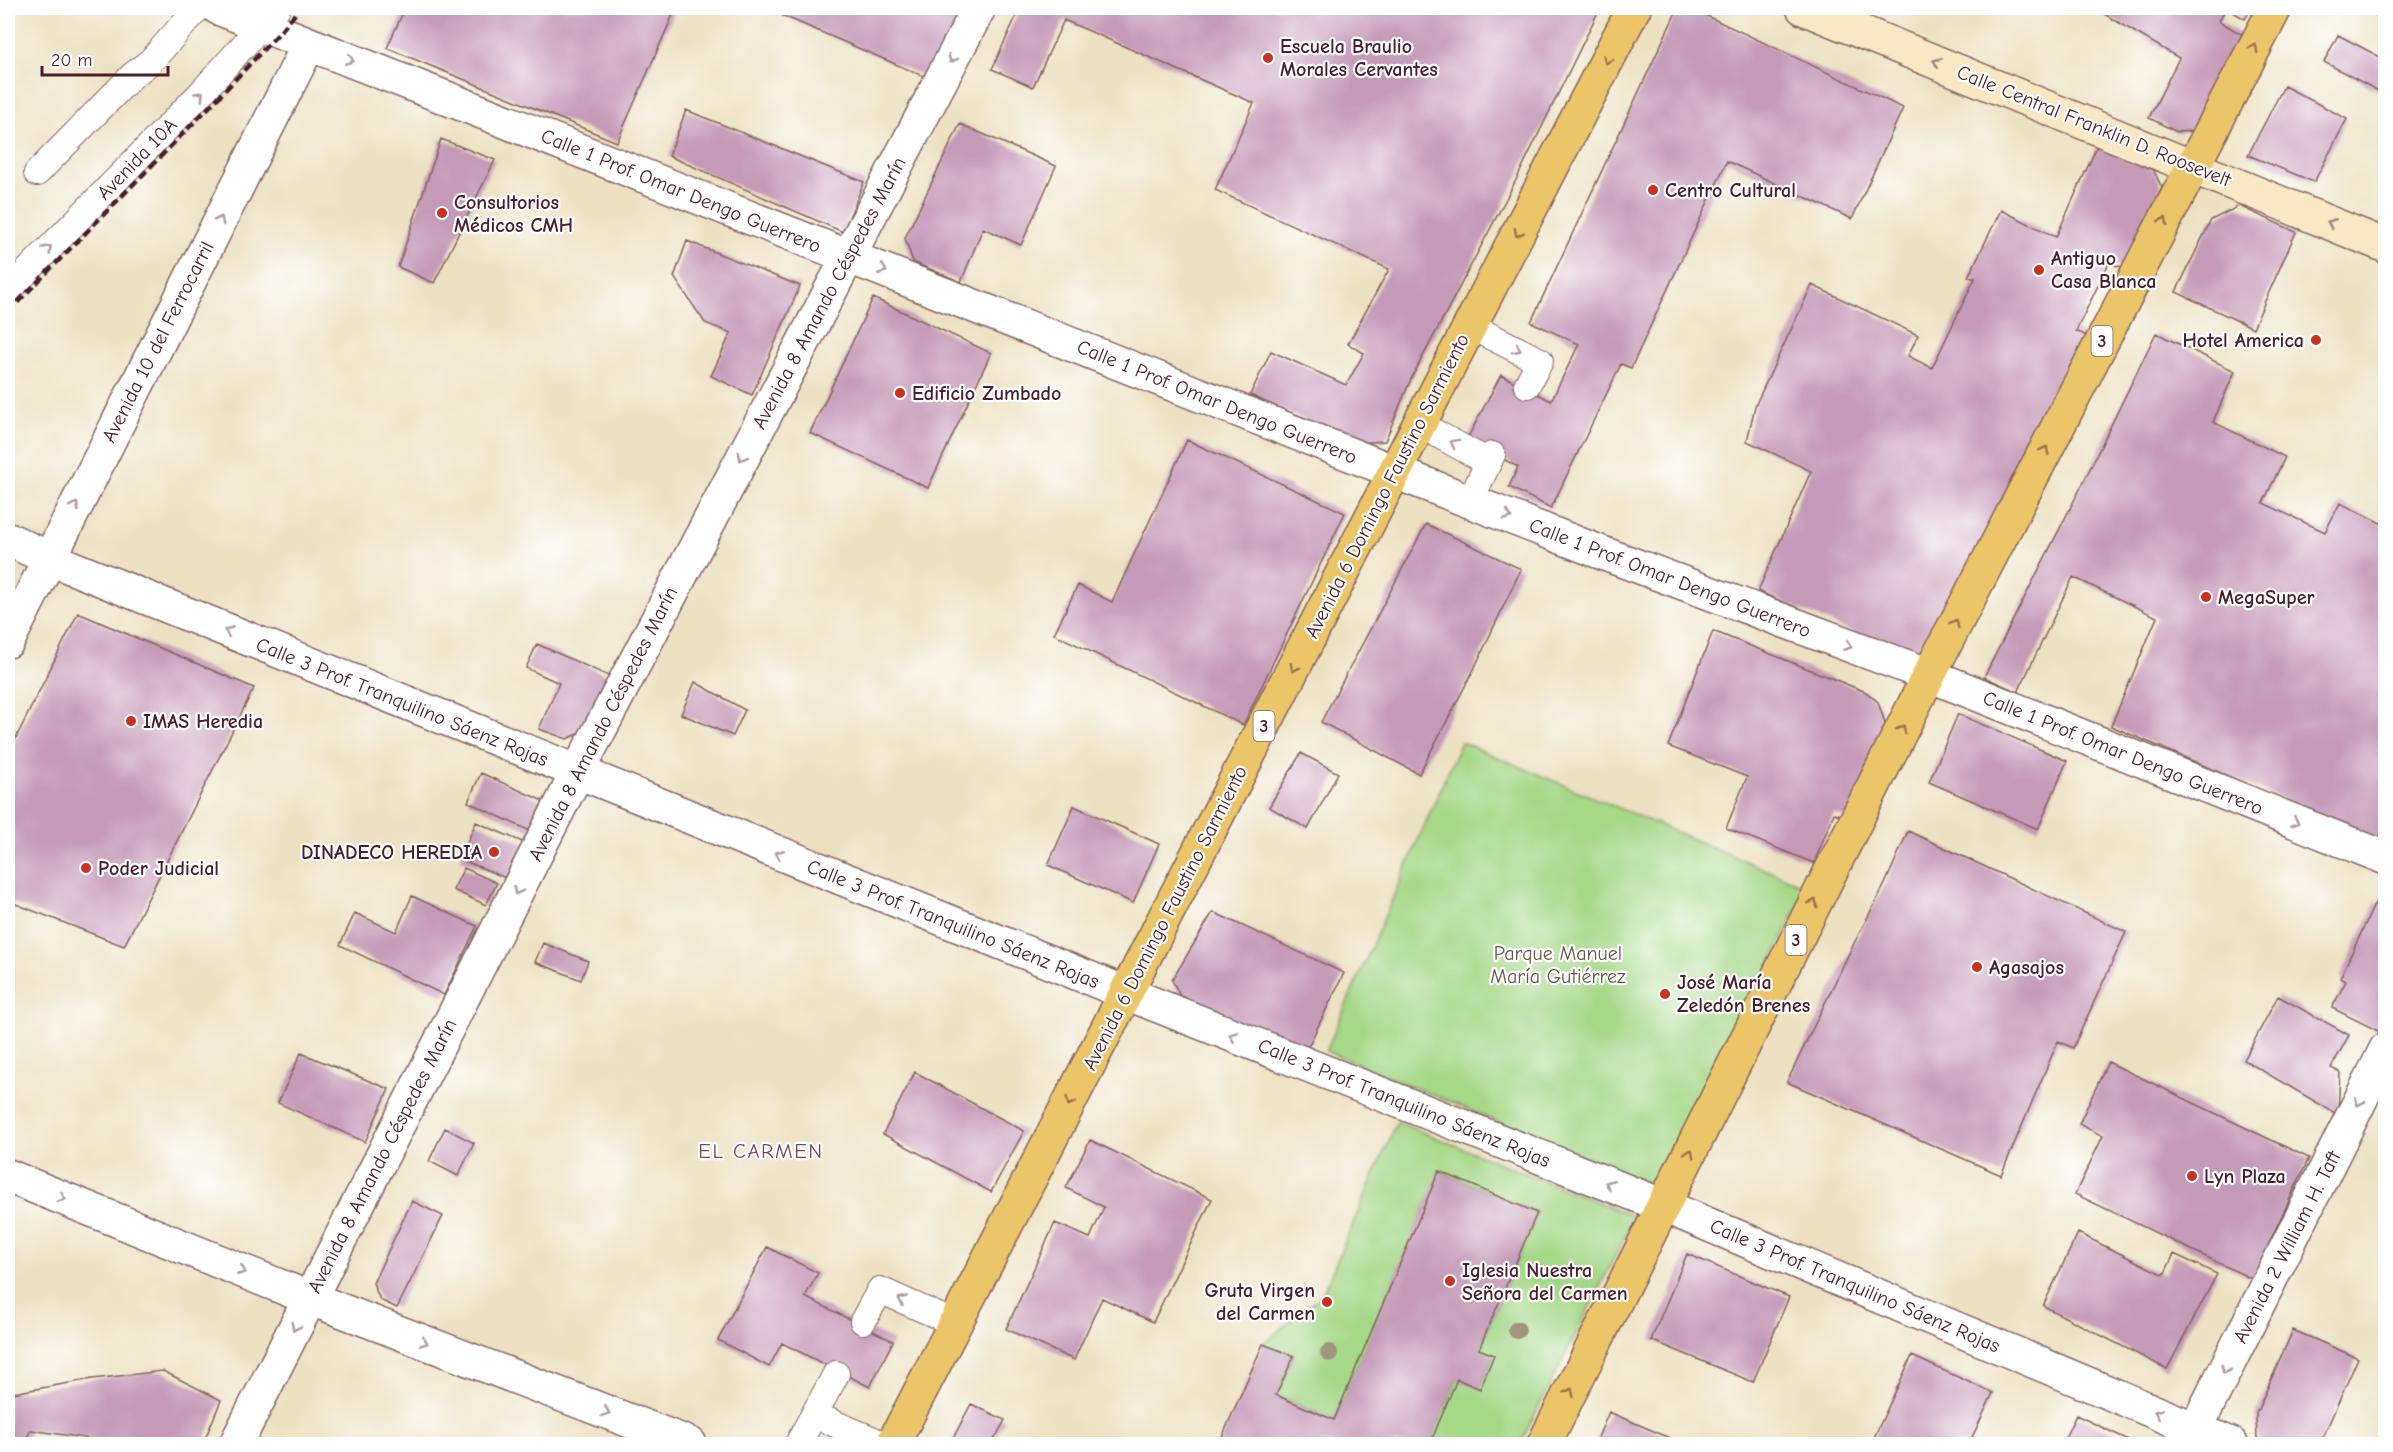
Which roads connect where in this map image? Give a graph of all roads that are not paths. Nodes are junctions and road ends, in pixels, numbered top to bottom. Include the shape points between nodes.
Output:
1 (198, 8) edge
2 (218, 8) edge
3 (979, 8) edge
4 (1634, 8) edge
5 (1803, 8) edge
6 (2275, 8) edge
7 (269, 16) edge
8 (309, 44) junction
9 (2193, 167) junction
10 (37, 173) dead end
11 (2385, 246) edge
12 (847, 256) junction
13 (8, 291) edge
14 (1470, 326) junction
15 (1527, 386) dead end
16 (1419, 424) junction
17 (1395, 472) junction
18 (1470, 501) junction
19 (8, 539) edge
20 (48, 558) junction
21 (8, 641) edge
22 (1929, 675) junction
23 (577, 773) junction
24 (2385, 858) edge
25 (1126, 993) junction
26 (2385, 1049) edge
27 (8, 1176) edge
28 (1664, 1206) junction
29 (309, 1298) junction
30 (863, 1321) dead end
31 (956, 1324) junction
32 (836, 1374) dead end
33 (814, 1415) junction
34 (2192, 1437) edge
35 (236, 1444) edge
36 (690, 1444) edge
37 (798, 1444) edge
38 (883, 1444) edge
39 (893, 1444) edge
40 (1544, 1444) edge
41 (2231, 1444) edge

1 - 10 lane via 151,61
2 - 7 street, Calle 1 Prof. Omar Dengo Guerrero
3 -> 12 street, Avenida 8 Amando Céspedes Marín
4 -> 14 main road, Avenida 6 Domingo Faustino Sarmiento / 3
9 -> 5 main road, Calle Central Franklin D. Roosevelt
9 -> 6 main road, 3
7 - 8 street, Calle 1 Prof. Omar Dengo Guerrero
13 -> 7 lane, Avenida 10A via 202,92
8 -> 12 street, Calle 1 Prof. Omar Dengo Guerrero
20 -> 8 street, Avenida 10 del Ferrocarril
11 -> 9 main road, Calle Central Franklin D. Roosevelt
22 -> 9 main road, 3
12 -> 17 street, Calle 1 Prof. Omar Dengo Guerrero
12 -> 23 street, Avenida 8 Amando Céspedes Marín
14 -> 15 lane via 1540,361
14 - 16 main road, Avenida 6 Domingo Faustino Sarmiento / 3
16 - 17 main road, Avenida 6 Domingo Faustino Sarmiento / 3
18 -> 16 lane via 1490,458
17 - 18 street, Calle 1 Prof. Omar Dengo Guerrero
17 -> 25 main road, Avenida 6 Domingo Faustino Sarmiento / 3
18 -> 22 street, Calle 1 Prof. Omar Dengo Guerrero
19 - 20 street, Calle 3 Prof. Tranquilino Sáenz Rojas
20 - 21 street, Avenida 10 del Ferrocarril
23 -> 20 street, Calle 3 Prof. Tranquilino Sáenz Rojas
22 -> 24 street, Calle 1 Prof. Omar Dengo Guerrero
28 -> 22 main road, 3
25 -> 23 street, Calle 3 Prof. Tranquilino Sáenz Rojas
23 -> 29 street, Avenida 8 Amando Céspedes Marín
28 -> 25 street, Calle 3 Prof. Tranquilino Sáenz Rojas
25 -> 31 main road, Avenida 6 Domingo Faustino Sarmiento / 3
26 -> 34 street, Avenida 2 William H. Taft
27 -> 29 street
34 -> 28 street, Calle 3 Prof. Tranquilino Sáenz Rojas
40 -> 28 main road, 3
29 -> 35 street, Avenida 8 Amando Céspedes Marín
29 -> 36 street
31 -> 30 lane via 880,1290
31 - 39 main road, Avenida 6 Domingo Faustino Sarmiento / 3
32 - 33 lane
33 - 37 lane
33 - 38 lane
34 - 41 street, Calle 3 Prof. Tranquilino Sáenz Rojas

